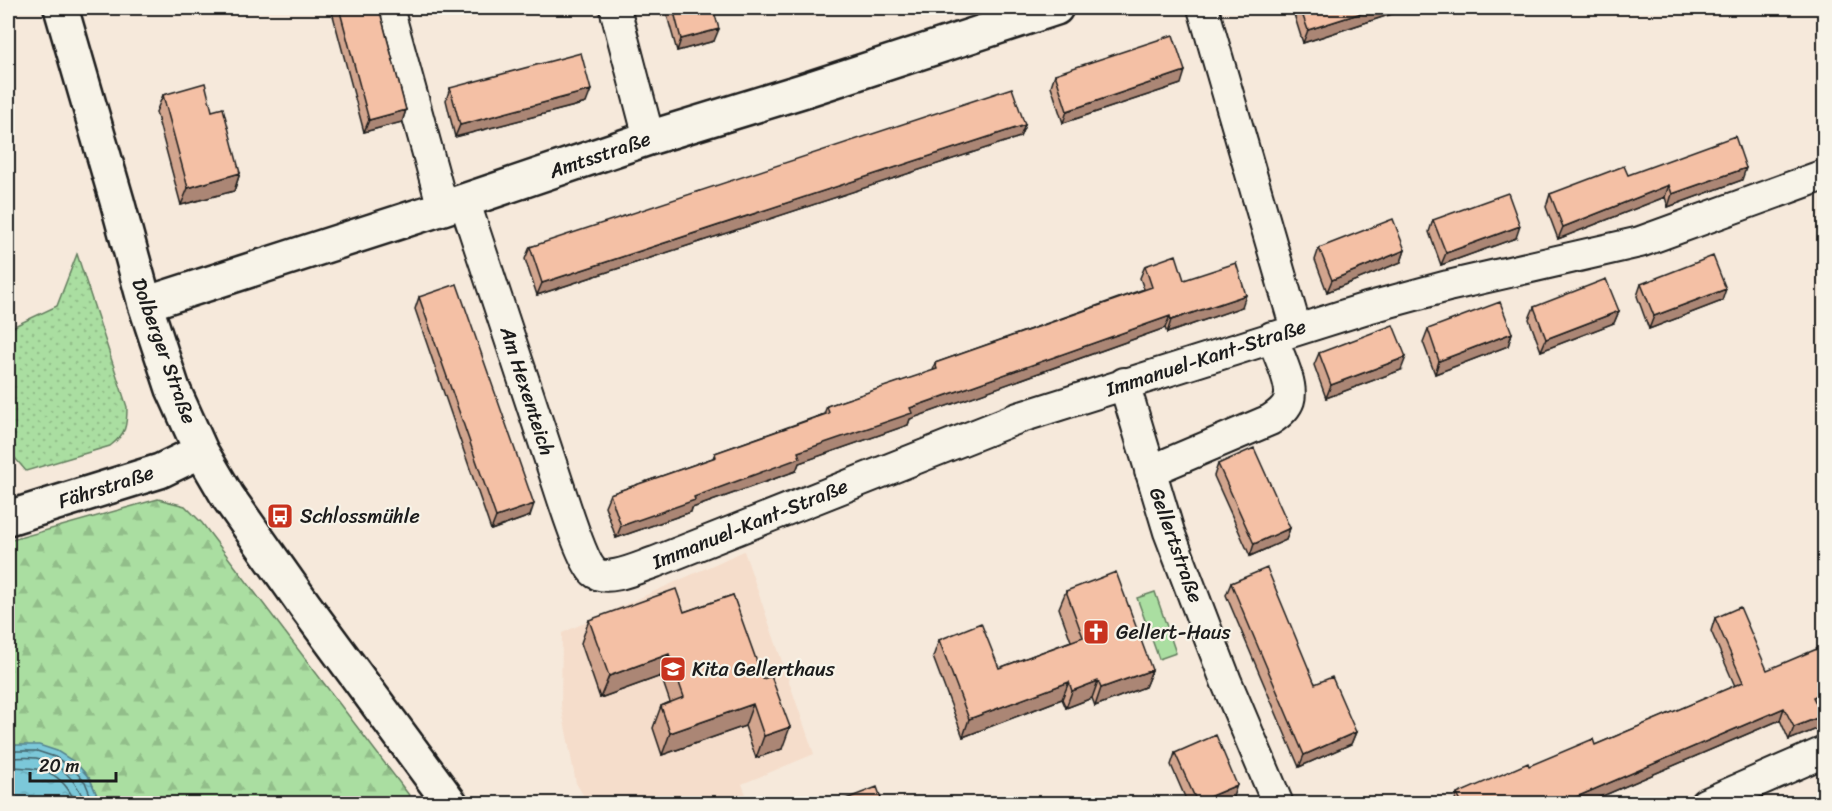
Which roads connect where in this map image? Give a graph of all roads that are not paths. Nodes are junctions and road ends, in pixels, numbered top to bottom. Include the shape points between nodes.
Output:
1 (61, 8) edge
2 (388, 8) edge
3 (615, 8) edge
4 (1056, 8) edge
5 (1203, 8) edge
6 (649, 138) junction
7 (1824, 176) edge
8 (454, 204) junction
9 (145, 304) junction
10 (1284, 333) junction
11 (1124, 383) junction
12 (201, 451) junction
13 (1150, 471) junction
14 (8, 518) edge
15 (600, 576) joint
16 (1824, 752) edge
17 (451, 804) edge
18 (1278, 804) edge
19 (1705, 804) edge

1 - 9 main road, Dolberger Straße
2 - 8 street, Am Hexenteich
3 - 6 street
4 - 6 main road, Amtsstraße
5 - 10 street
6 - 8 main road, Amtsstraße
7 - 10 street, Immanuel-Kant-Straße via 1640,242 1448,286
8 - 9 main road, Amtsstraße
8 - 15 street, Am Hexenteich via 586,561
9 - 12 main road, Dolberger Straße via 173,389
10 - 11 street, Immanuel-Kant-Straße
10 - 13 street via 1290,399 1284,410 1270,420
11 - 13 street, Gellertstraße
11 - 15 street, Immanuel-Kant-Straße via 1017,418 654,562
12 - 14 main road, Fährstraße via 160,471
12 - 17 main road, Dolberger Straße via 228,497 305,606
13 - 18 street, Gellertstraße via 1168,532
16 - 19 street

